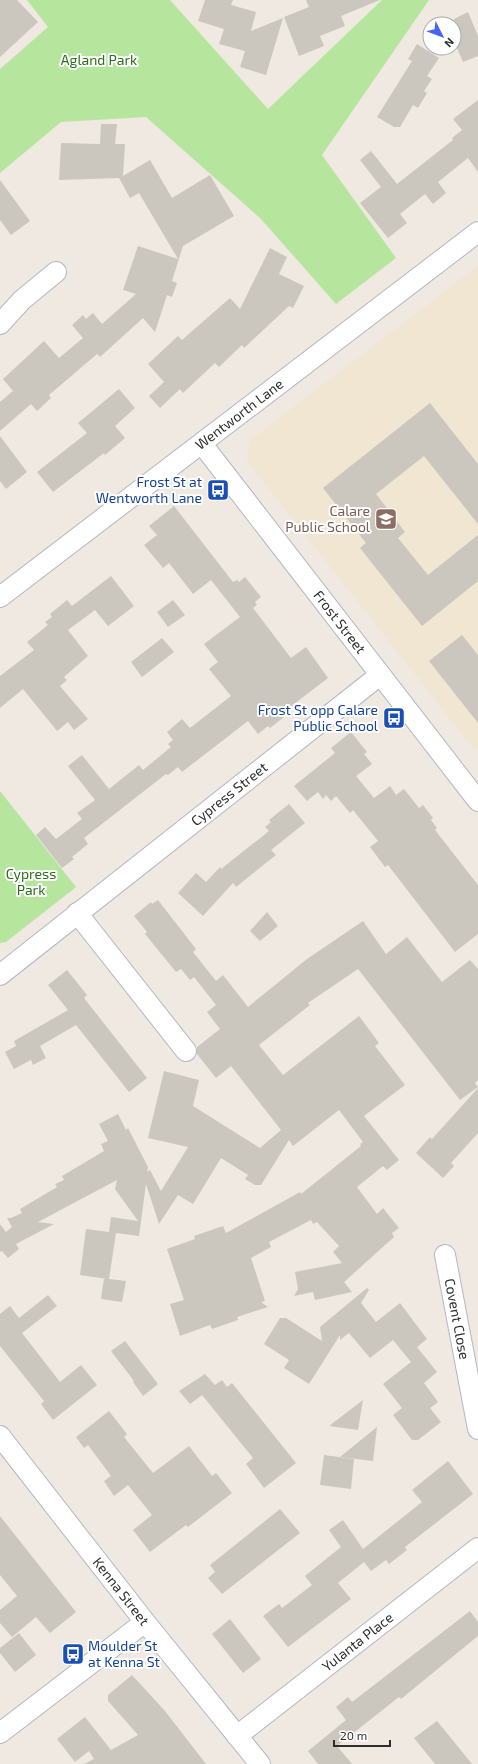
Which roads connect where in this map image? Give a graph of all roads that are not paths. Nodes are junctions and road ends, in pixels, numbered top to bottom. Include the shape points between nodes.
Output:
1 (478, 232) edge
2 (56, 272) dead end
3 (0, 324) edge
4 (202, 444) junction
5 (0, 597) edge
6 (380, 675) junction
7 (478, 801) edge
8 (77, 913) junction
9 (0, 975) edge
10 (186, 1051) dead end
11 (445, 1255) dead end
12 (478, 1429) edge
13 (0, 1436) edge
14 (478, 1548) edge
15 (145, 1622) junction
16 (0, 1733) edge
17 (237, 1736) junction
18 (260, 1764) edge

1 - 4 street, Wentworth Lane
2 - 3 street via 22,300
4 - 5 street, Wentworth Lane
4 - 6 street, Frost Street
6 - 7 street, Frost Street
6 - 8 street, Cypress Street
8 - 9 street, Cypress Street
8 - 10 street
11 - 12 street, Covent Close
13 - 15 street, Kenna Street
14 - 17 street, Yulanta Place
15 - 16 street
15 - 17 street, Kenna Street
17 - 18 street, Kenna Street

